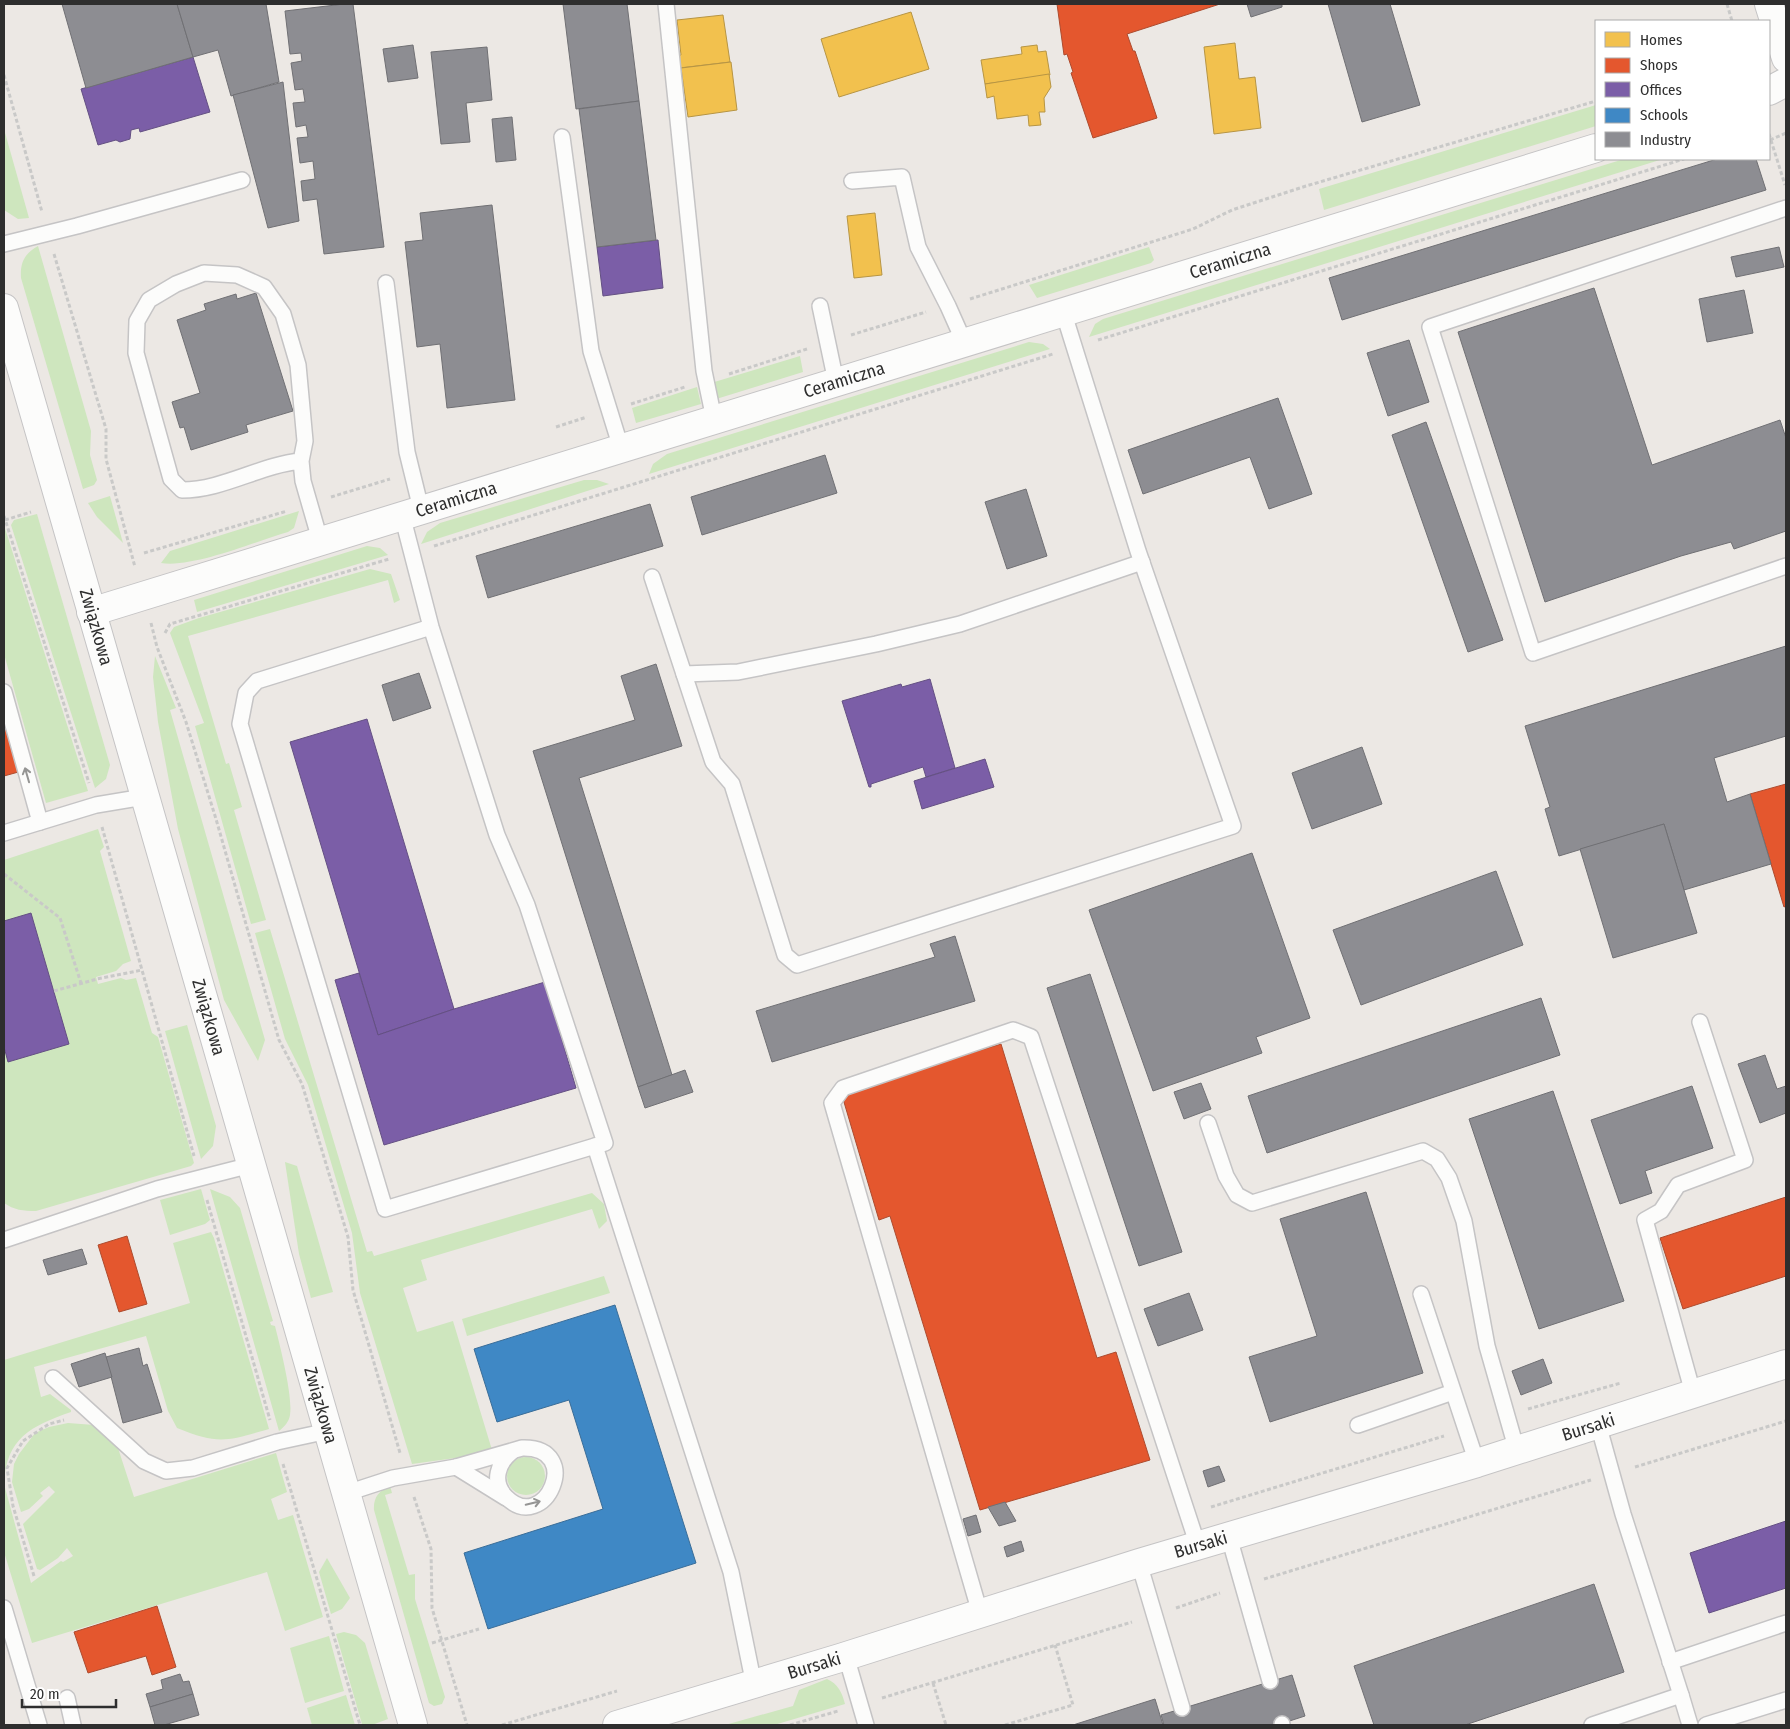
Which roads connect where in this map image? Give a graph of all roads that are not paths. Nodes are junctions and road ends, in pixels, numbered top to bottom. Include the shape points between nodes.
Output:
1 (666, 4) edge
2 (1769, 4) edge
3 (1786, 58) edge
4 (1786, 82) edge
5 (1770, 90) edge
6 (562, 138) dead end
7 (1595, 148) edge
8 (242, 180) dead end
9 (852, 182) dead end
10 (1786, 208) edge
11 (4, 244) edge
12 (386, 283) dead end
13 (820, 306) dead end
14 (4, 308) edge
15 (1063, 311) junction
16 (964, 342) junction
17 (836, 382) junction
18 (714, 419) junction
19 (621, 448) junction
20 (301, 461) junction
21 (411, 512) junction
22 (320, 540) junction
23 (1142, 562) junction
24 (1786, 566) edge
25 (652, 577) dead end
26 (90, 612) junction
27 (430, 627) junction
28 (684, 674) junction
29 (4, 692) edge
30 (144, 796) junction
31 (40, 822) junction
32 (4, 833) edge
33 (1700, 1022) dead end
34 (1208, 1123) dead end
35 (595, 1146) junction
36 (251, 1165) junction
37 (4, 1240) edge
38 (1421, 1294) dead end
39 (1786, 1364) edge
40 (53, 1378) dead end
41 (1453, 1392) junction
42 (1693, 1393) junction
43 (1598, 1424) junction
44 (1358, 1425) dead end
45 (328, 1431) junction
46 (513, 1451) junction
47 (1517, 1451) junction
48 (1477, 1463) junction
49 (456, 1467) junction
50 (347, 1493) junction
51 (512, 1502) junction
52 (1229, 1537) junction
53 (1198, 1546) junction
54 (1139, 1564) junction
55 (4, 1608) edge
56 (980, 1613) junction
57 (1786, 1623) edge
58 (846, 1656) junction
59 (1670, 1662) junction
60 (1270, 1681) dead end
61 (754, 1685) junction
62 (1681, 1695) junction
63 (67, 1698) dead end
64 (1786, 1700) edge
65 (1182, 1708) dead end
66 (39, 1725) edge
67 (73, 1725) edge
68 (412, 1725) edge
69 (616, 1725) edge
70 (866, 1725) edge
71 (1592, 1725) edge
72 (1690, 1725) edge
73 (1706, 1725) edge

1 - 18 lane via 704,371
2 - 3 street
4 - 5 street
6 - 19 lane via 591,351
7 - 15 street, Ceramiczna
8 - 11 lane
9 - 16 lane via 902,177 918,247
10 - 24 lane via 1430,327 1534,653
12 - 21 lane via 412,472
13 - 17 lane
14 - 26 street, Związkowa
15 - 16 street, Ceramiczna
15 - 23 lane
16 - 17 street, Ceramiczna
17 - 18 street, Ceramiczna
18 - 19 street, Ceramiczna
19 - 21 street, Ceramiczna
20 - 20 lane via 305,441 298,365 283,314 264,287 237,275 204,274 176,284 149,300 137,321 136,353 171,479 182,490 199,490 284,463
20 - 22 lane via 303,481
21 - 22 street, Ceramiczna
21 - 27 lane via 411,553
22 - 26 street, Ceramiczna
23 - 28 lane via 960,624 738,672
23 - 28 lane via 1233,826 797,965 785,955 732,784 713,762
25 - 28 lane
26 - 30 street, Związkowa
27 - 35 lane via 497,835 527,905 605,1142
27 - 35 lane via 257,681 246,693 240,724 385,1210
31 -> 29 lane
30 - 31 lane via 96,805
30 - 36 street, Związkowa
31 - 32 lane
33 - 42 lane via 1744,1160 1678,1185 1661,1211 1645,1220
34 - 47 lane via 1226,1176 1237,1195 1252,1203 1423,1151 1437,1159 1449,1178 1464,1221 1487,1346
35 - 61 lane via 731,1572
36 - 37 lane via 157,1189
36 - 45 street, Związkowa
38 - 41 lane
39 - 42 street, Bursaki
40 - 45 lane via 144,1461 166,1471 193,1468 277,1442
41 - 44 lane
41 - 48 lane
42 - 43 street, Bursaki
43 - 47 street, Bursaki
43 - 59 lane
45 - 50 street, Związkowa
46 - 49 lane
46 - 51 lane via 500,1463 498,1471 500,1489
51 -> 46 lane via 529,1506 546,1498 555,1483 556,1473 553,1464 540,1450
47 - 48 street, Bursaki
48 - 52 street, Bursaki
49 - 50 lane via 407,1475
49 - 51 lane
50 - 68 street, Związkowa
52 - 53 street, Bursaki
52 - 60 lane
53 - 54 street, Bursaki
53 - 56 lane via 1031,1037 1013,1030 843,1088 832,1103
54 - 56 street, Bursaki
54 - 65 lane
55 - 66 lane
56 - 58 street, Bursaki
57 - 59 lane
58 - 61 street, Bursaki
58 - 70 lane
59 - 62 lane
61 - 69 street, Bursaki
62 - 71 lane
62 - 72 lane
63 - 67 lane
64 - 73 lane

